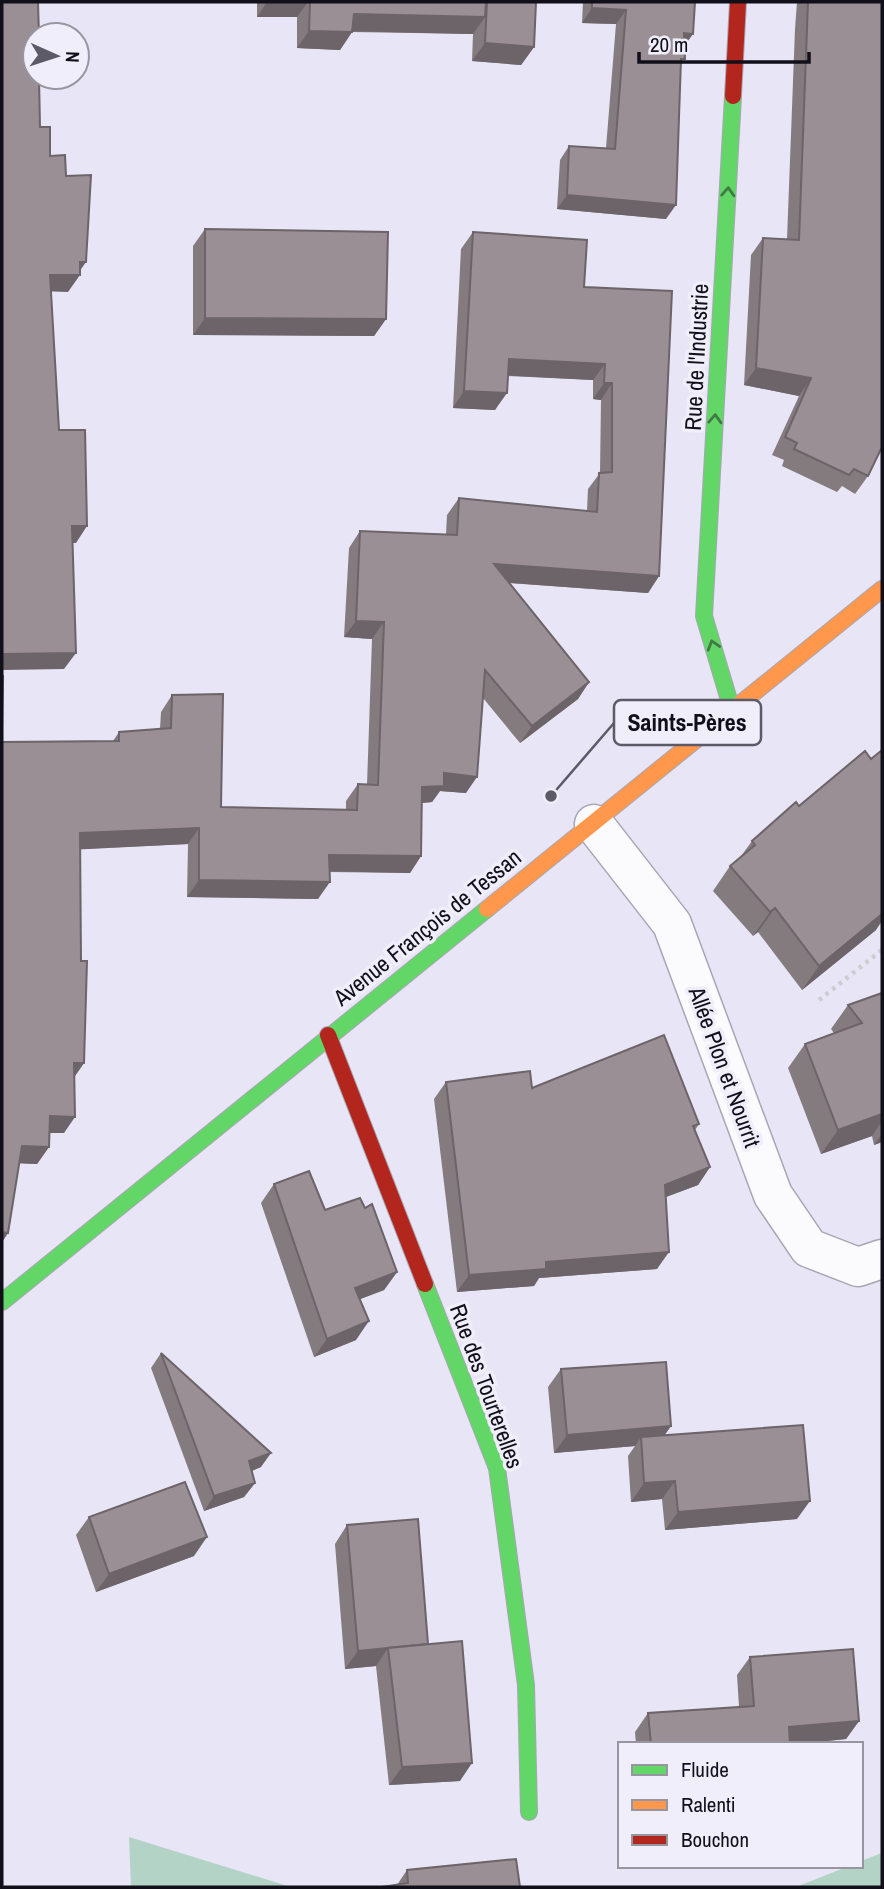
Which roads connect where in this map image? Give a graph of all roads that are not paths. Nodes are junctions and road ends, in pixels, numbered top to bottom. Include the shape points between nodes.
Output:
1 (738, 2) edge
2 (882, 589) edge
3 (732, 710) junction
4 (594, 824) junction
5 (328, 1035) junction
6 (882, 1259) edge
7 (2, 1302) edge
8 (529, 1812) dead end

3 -> 1 street, Rue de l'Industrie via 704,616
2 - 3 street, Avenue François de Tessan
3 - 4 street, Avenue François de Tessan
4 - 5 street, Avenue François de Tessan
4 - 6 street, Allée Plon et Nourrit via 672,924 773,1195 809,1248 859,1267
5 - 7 street, Avenue François de Tessan
5 - 8 street, Rue des Tourterelles via 497,1468 526,1685

